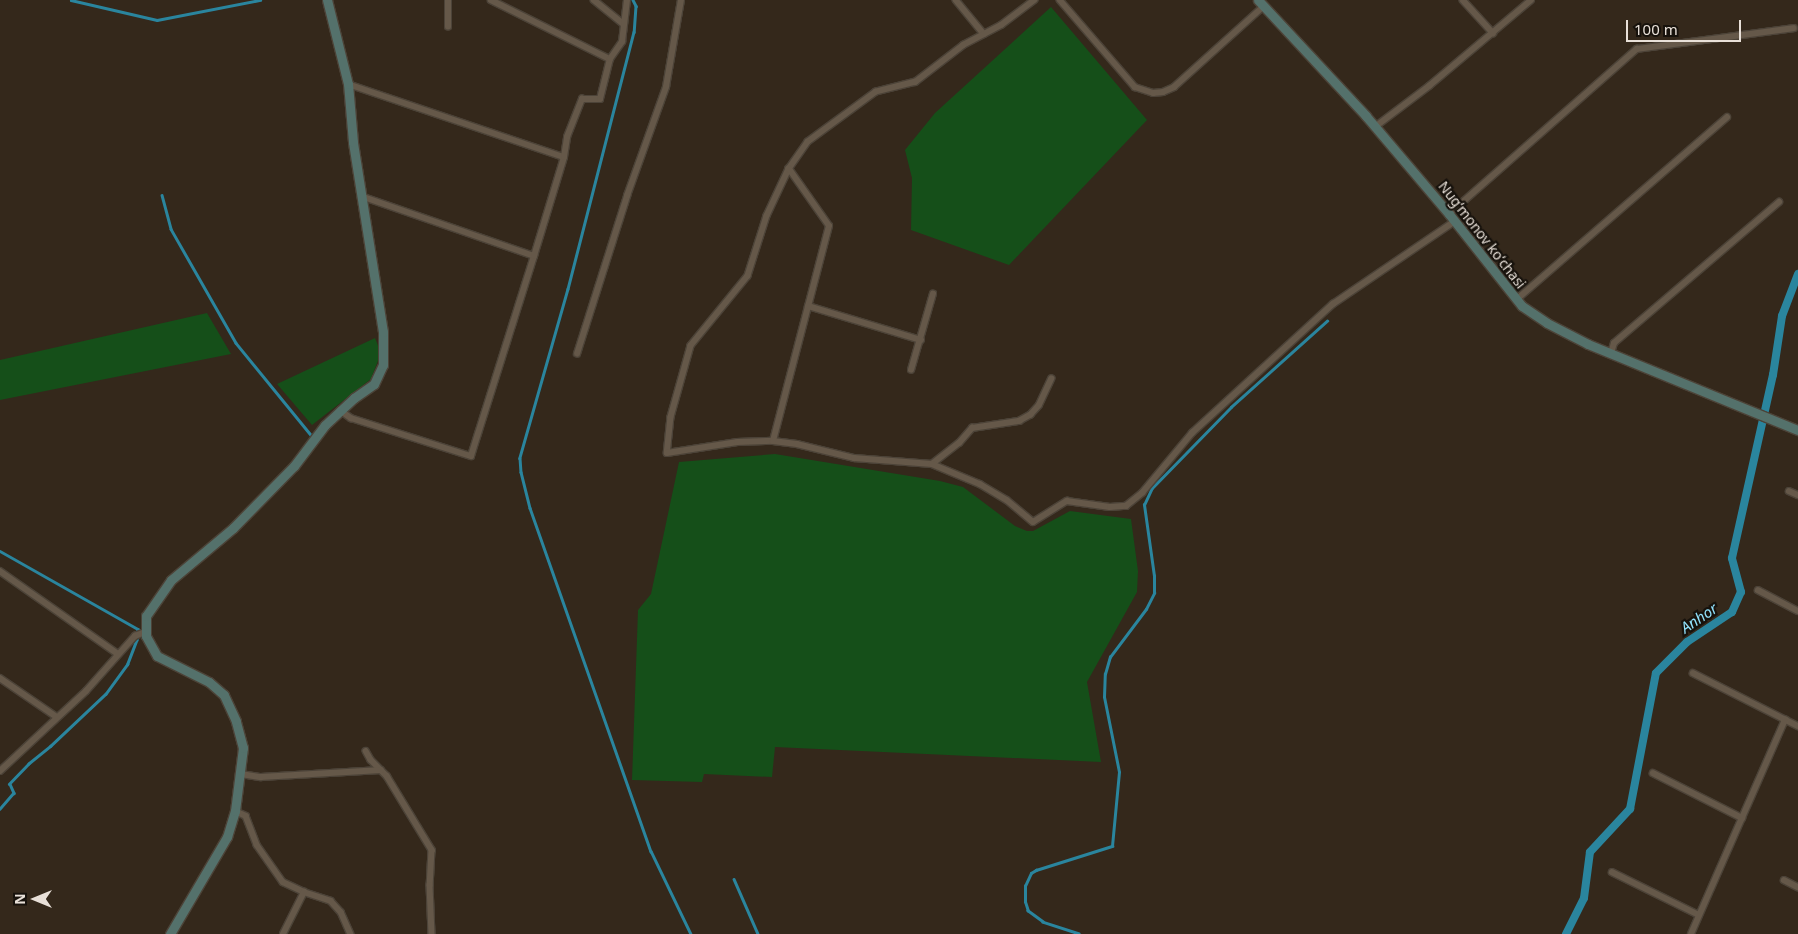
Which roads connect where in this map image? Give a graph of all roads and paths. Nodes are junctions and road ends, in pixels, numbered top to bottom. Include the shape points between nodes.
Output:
1 (326, 0) edge
2 (448, 0) edge
3 (491, 0) edge
4 (594, 0) edge
5 (627, 0) edge
6 (682, 0) edge
7 (956, 0) edge
8 (1035, 0) edge
9 (1060, 0) edge
10 (1463, 0) edge
11 (1531, 0) edge
12 (1261, 3) edge
13 (624, 24) junction
14 (448, 27) dead end
15 (1794, 28) dead end
16 (1493, 33) junction
17 (984, 34) junction
18 (610, 59) junction
19 (348, 84) junction
20 (1728, 117) dead end
21 (1375, 127) junction
22 (564, 157) junction
23 (789, 170) junction
24 (361, 196) junction
25 (1779, 202) dead end
26 (1452, 217) junction
27 (534, 256) junction
28 (934, 294) dead end
29 (1516, 300) junction
30 (808, 306) junction
31 (921, 340) junction
32 (1611, 353) junction
33 (577, 354) dead end
34 (911, 370) dead end
35 (1051, 378) dead end
36 (340, 410) junction
37 (1794, 428) edge
38 (773, 441) junction
39 (932, 464) junction
40 (1789, 491) dead end
41 (1798, 495) edge
42 (0, 571) edge
43 (1758, 590) dead end
44 (1798, 611) edge
45 (140, 634) junction
46 (118, 654) junction
47 (1693, 673) dead end
48 (0, 678) edge
49 (57, 717) junction
50 (1785, 720) junction
51 (1798, 726) edge
52 (366, 751) dead end
53 (380, 770) junction
54 (0, 771) edge
55 (1653, 773) dead end
56 (241, 774) junction
57 (235, 811) junction
58 (1742, 818) junction
59 (1612, 872) dead end
60 (1784, 880) dead end
61 (1798, 887) edge
62 (304, 892) junction
63 (1699, 915) junction
64 (170, 934) edge
65 (284, 934) edge
66 (351, 934) edge
67 (432, 934) edge
68 (1691, 934) edge

1 - 19 street
2 - 14 street
3 - 18 street
4 - 13 street
5 - 13 street
6 - 33 street via 666,88 627,196
7 - 17 street
8 - 17 street
9 - 12 street via 1135,87 1153,93 1174,87
10 - 16 street
11 - 16 street
12 - 21 street, Nugʻmonov koʻchasi
13 - 18 street via 622,42
15 - 26 street via 1637,49
16 - 21 street
17 - 23 street via 964,45 916,82 876,92 817,134 804,146
18 - 22 street via 600,99 582,99 567,137
19 - 22 street
19 - 24 street
20 - 29 street
21 - 26 street, Nugʻmonov koʻchasi
22 - 27 street
23 - 30 street via 829,226
23 - 38 street via 767,216 748,276 691,346 671,417 667,453 737,442
24 - 27 street
24 - 36 street via 382,324 384,357 374,384
25 - 32 street via 1614,343
26 - 29 street, Nugʻmonov koʻchasi
26 - 39 street via 1333,304 1192,433 1142,493 1126,506 1067,501 1033,522 1007,500 980,484
27 - 36 street via 470,456 351,418
28 - 31 street
29 - 32 street, Nugʻmonov koʻchasi via 1546,323
30 - 31 street
30 - 38 street
31 - 34 street
32 - 37 street, Nugʻmonov koʻchasi
35 - 39 street via 1039,406 1030,415 1019,421 972,428
36 - 45 street via 294,466 232,528 171,580 148,613
38 - 39 street via 854,458
40 - 41 street
42 - 46 street
43 - 44 street
45 - 46 street
45 - 56 street via 161,659 203,678 224,695 243,740
46 - 49 street via 86,691
47 - 50 street
48 - 49 street
49 - 54 street
50 - 51 street
50 - 58 street
52 - 53 street
53 - 56 street via 261,777
53 - 67 street via 387,776 432,850
55 - 58 street
56 - 57 street
57 - 62 street via 246,816 257,845 283,882
57 - 64 street via 223,845
58 - 63 street
59 - 63 street
60 - 61 street
62 - 65 street
62 - 66 street via 331,901 341,912
63 - 68 street

